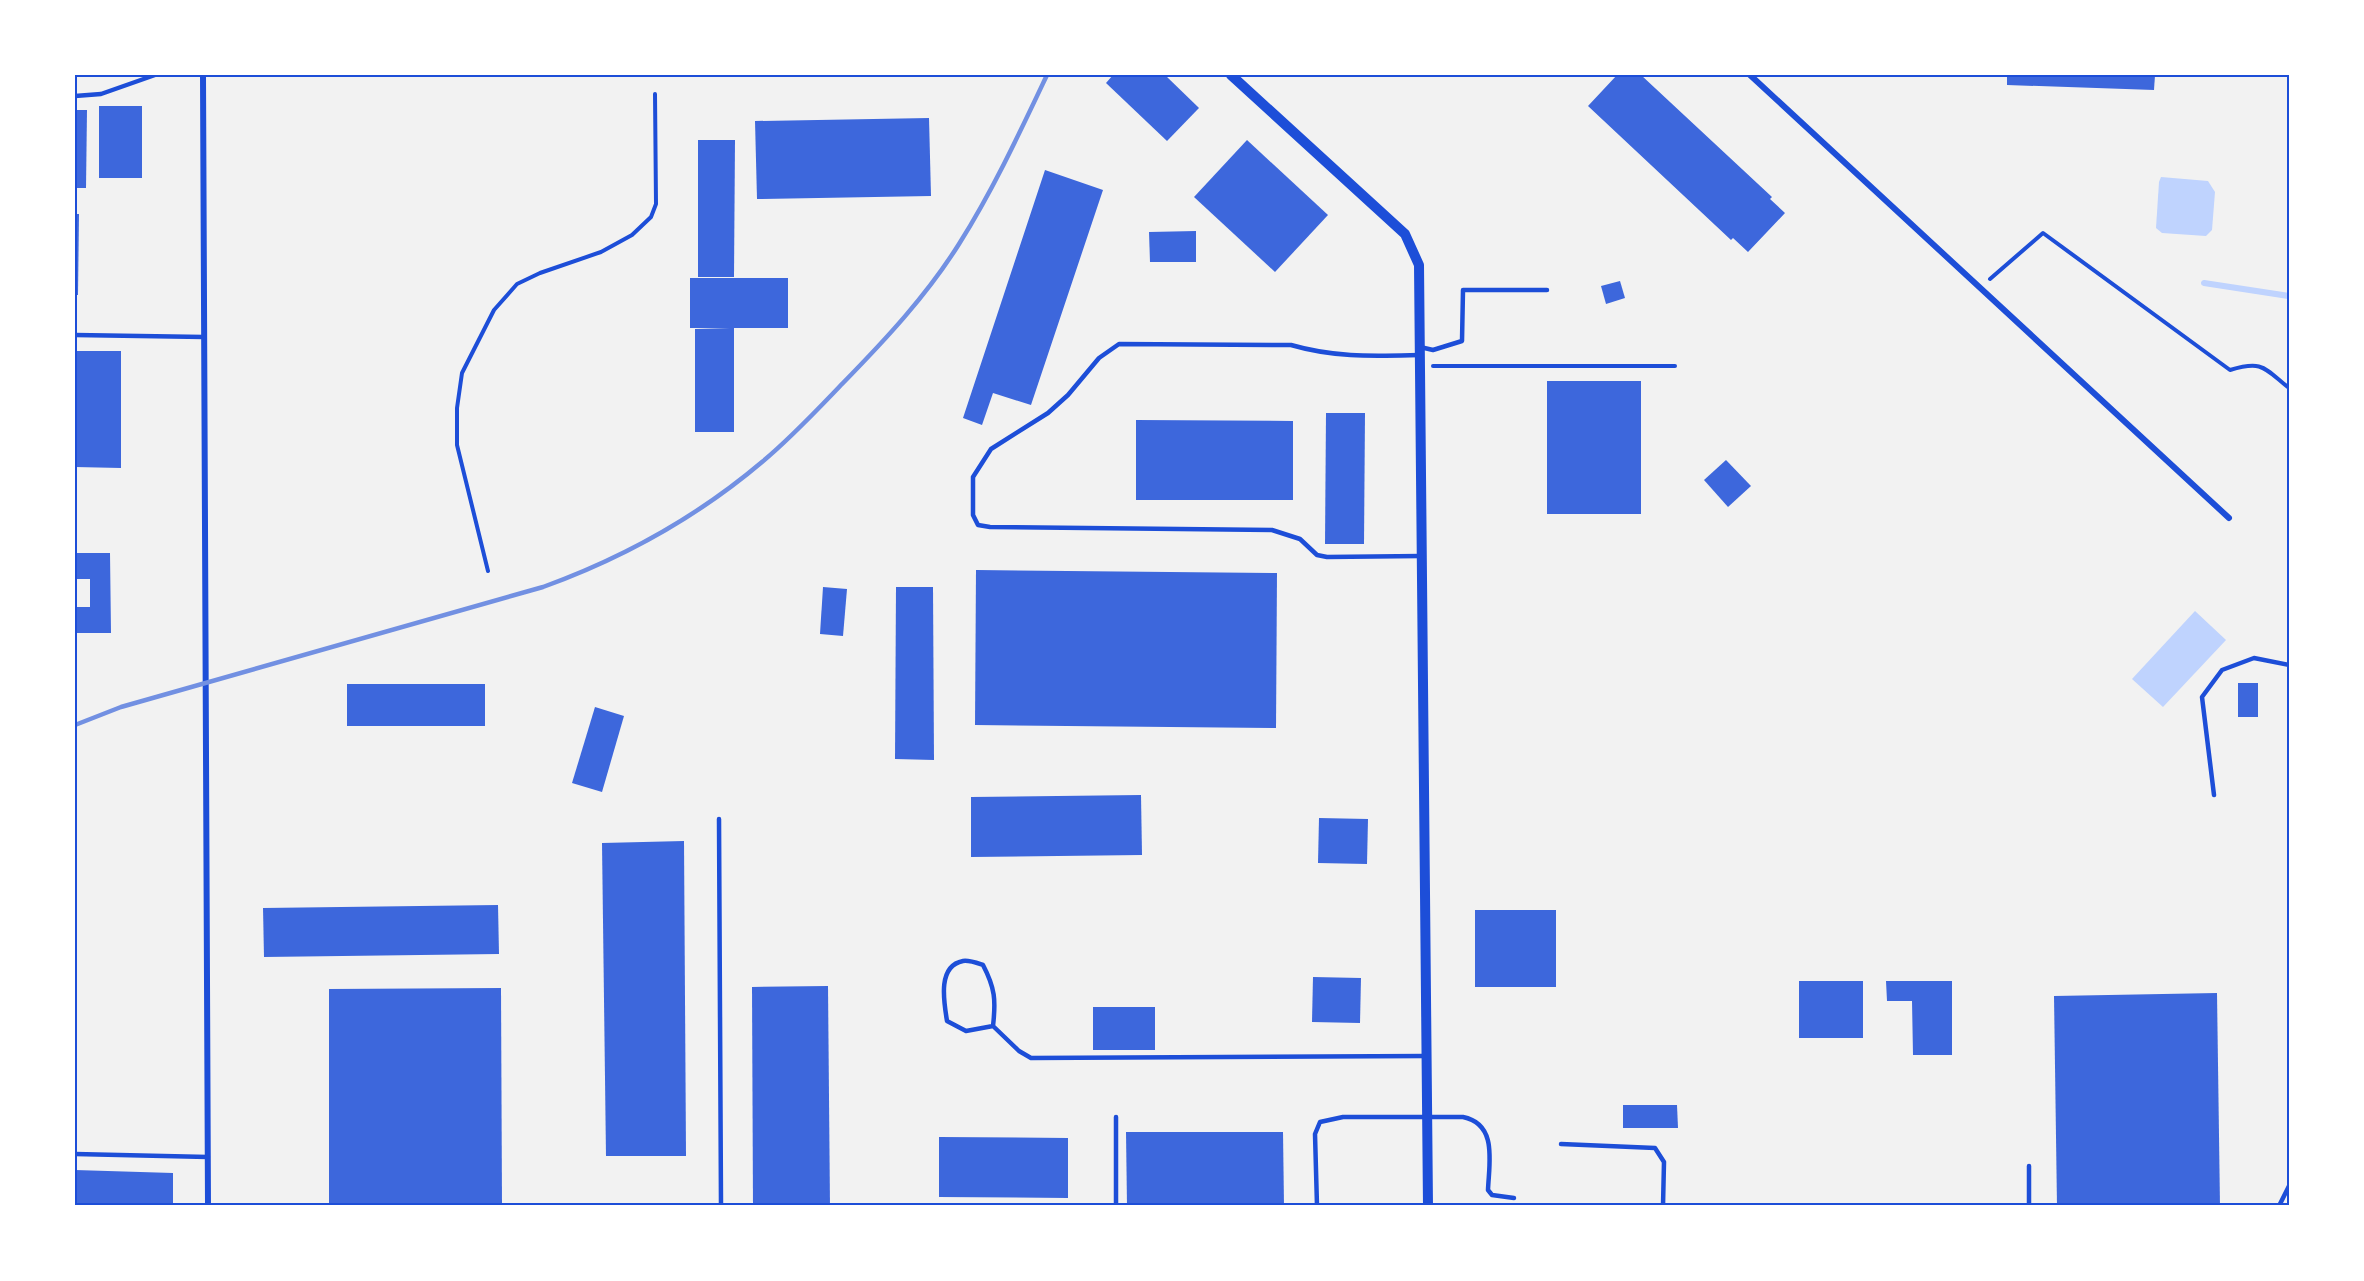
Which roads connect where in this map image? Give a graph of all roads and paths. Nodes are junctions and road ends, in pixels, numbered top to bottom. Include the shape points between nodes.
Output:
1 (155, 75) edge
2 (203, 75) edge
3 (1231, 75) edge
4 (1750, 75) edge
5 (655, 94) dead end
6 (75, 96) edge
7 (1980, 288) junction
8 (1547, 291) dead end
9 (75, 335) edge
10 (204, 337) junction
11 (1420, 356) junction
12 (1675, 366) dead end
13 (2289, 388) edge
14 (2229, 518) dead end
15 (1422, 556) junction
16 (488, 571) dead end
17 (2289, 665) edge
18 (2214, 795) dead end
19 (719, 819) dead end
20 (993, 1026) junction
21 (1426, 1056) junction
22 (1116, 1117) dead end
23 (1427, 1118) junction
24 (1562, 1144) dead end
25 (75, 1154) edge
26 (208, 1157) junction
27 (2029, 1166) dead end
28 (2289, 1186) edge
29 (1514, 1198) dead end
30 (208, 1206) edge
31 (721, 1206) edge
32 (1116, 1206) edge
33 (1317, 1206) edge
34 (1428, 1206) edge
35 (1664, 1206) edge
36 (2029, 1206) edge
37 (2279, 1206) edge

1 - 6 lane via 101,94
2 - 10 street
3 - 11 street via 1404,234 1419,265
4 - 7 street
5 - 16 path via 656,204 651,217 632,235 602,252 517,284 494,310 462,373 457,445
7 - 13 path via 2043,233 2230,370 2249,364 2262,366
7 - 14 street
8 - 11 lane via 1463,290 1461,341
9 - 10 lane
10 - 26 street
11 - 12 path
11 - 15 street
11 - 15 lane via 1353,357 1291,345 1119,344 1099,357 1048,413 991,449 973,477 973,515 978,525 990,526 1272,530 1300,539 1317,555 1327,557
15 - 21 street
17 - 18 lane via 2254,658 2222,670 2202,697
19 - 31 lane
20 - 20 lane via 996,1003 992,982 983,965 965,960 952,966 944,980 946,1021 966,1031
20 - 21 lane via 1031,1058
21 - 23 street
22 - 32 lane
23 - 29 lane via 1463,1117 1478,1122 1488,1142 1488,1190 1501,1198
23 - 33 lane via 1343,1118 1320,1122 1315,1134
23 - 34 street
24 - 35 lane via 1655,1148 1664,1162
25 - 26 lane
26 - 30 street
27 - 36 lane
28 - 37 lane

